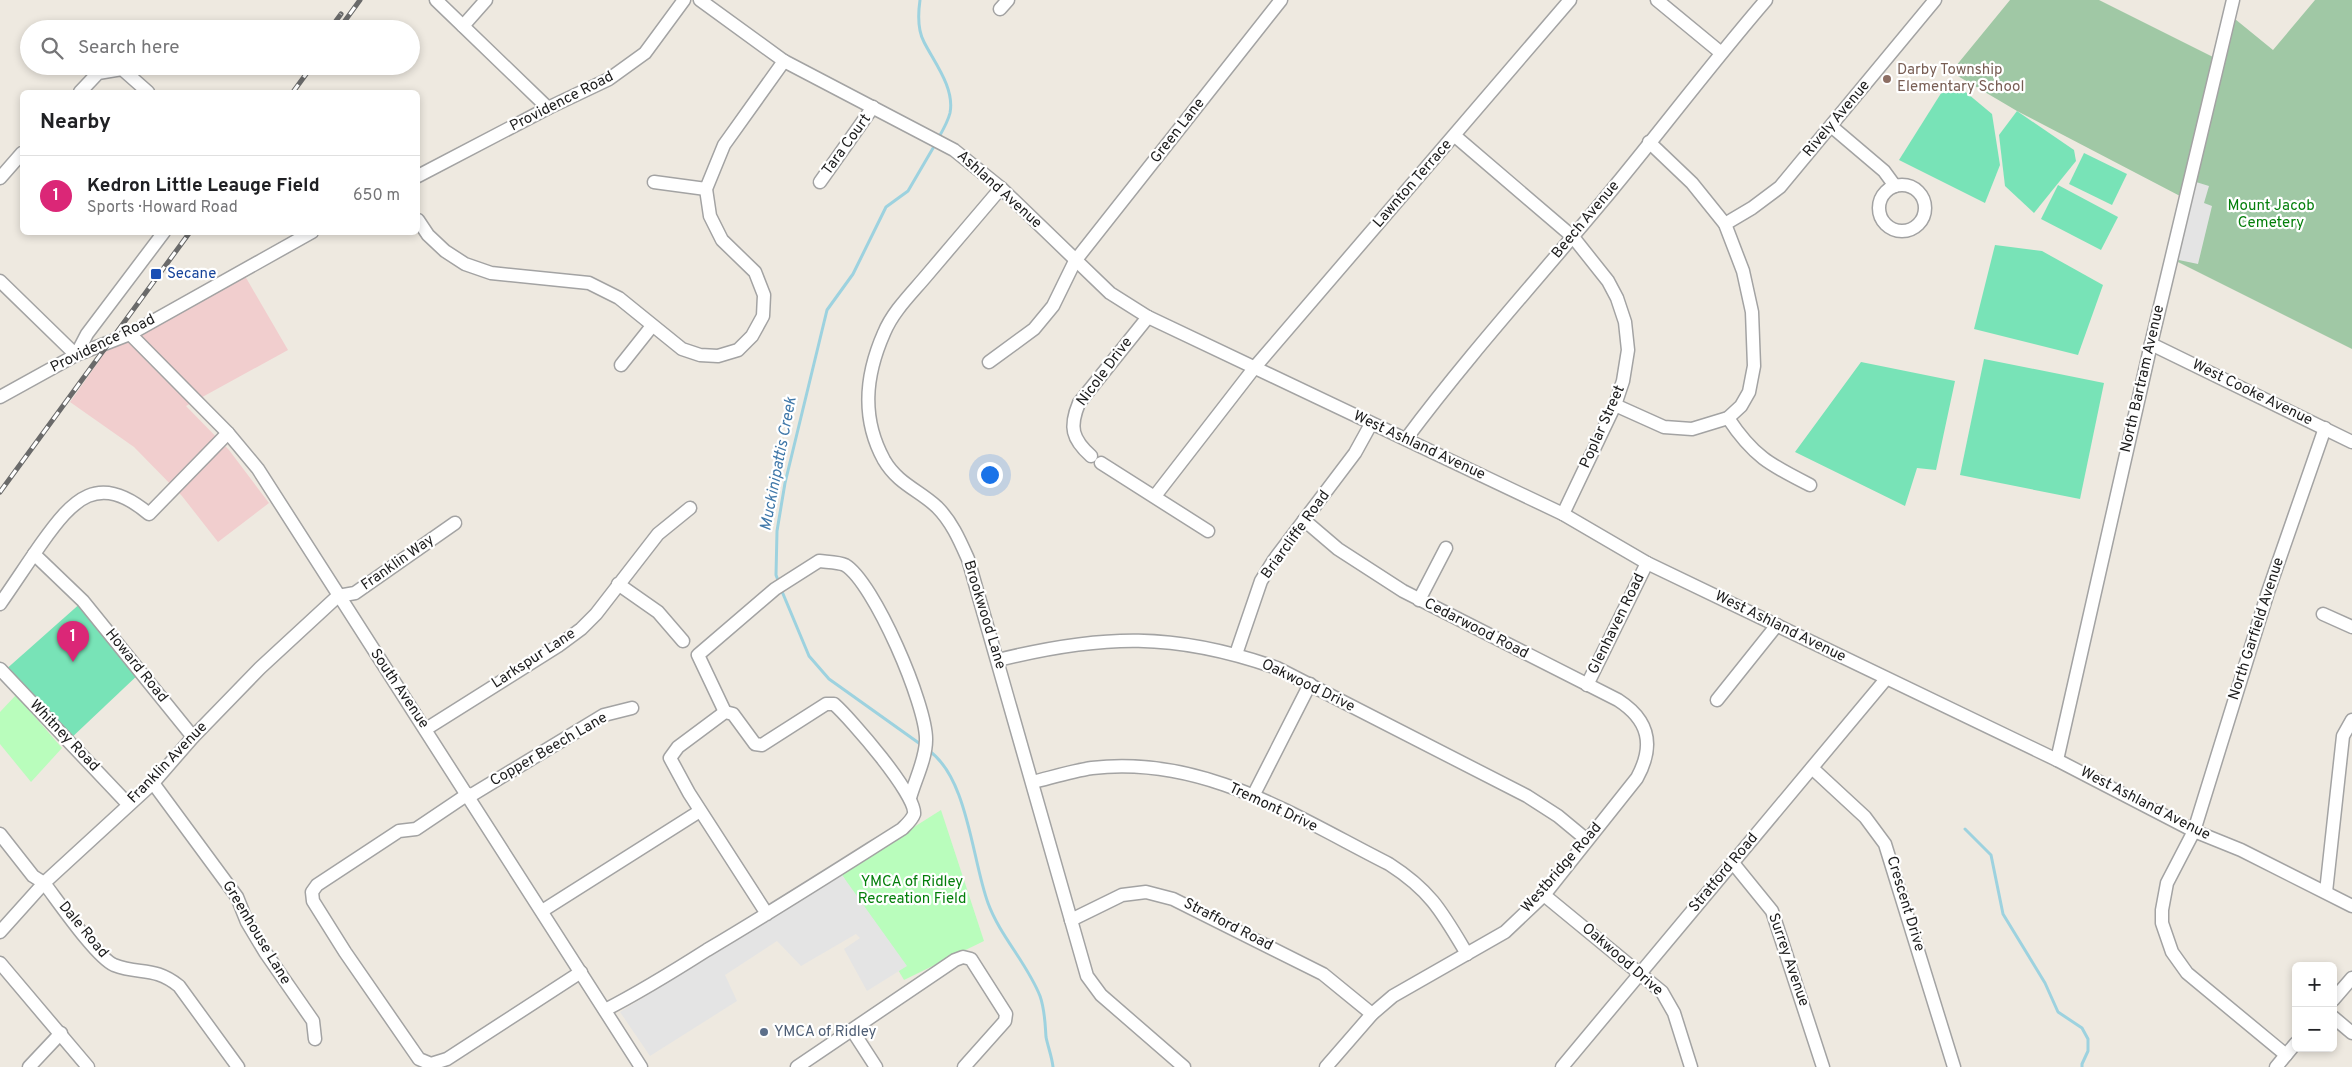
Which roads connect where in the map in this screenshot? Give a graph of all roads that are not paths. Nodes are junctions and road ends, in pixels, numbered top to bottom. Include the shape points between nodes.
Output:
1 (436, 0) edge
2 (486, 0) edge
3 (684, 0) edge
4 (700, 0) edge
5 (1281, 0) edge
6 (1570, 0) edge
7 (1657, 0) edge
8 (1766, 0) edge
9 (1936, 0) edge
10 (2233, 0) edge
11 (463, 26) junction
12 (1720, 52) junction
13 (784, 61) junction
14 (95, 75) edge
15 (129, 75) edge
16 (82, 90) edge
17 (146, 90) edge
18 (548, 108) junction
19 (873, 108) junction
20 (1831, 126) junction
21 (1455, 136) junction
22 (1649, 142) junction
23 (20, 156) edge
24 (420, 175) edge
25 (0, 178) edge
26 (654, 182) dead end
27 (820, 182) dead end
28 (1895, 186) dead end
29 (1001, 188) junction
30 (706, 189) junction
31 (420, 223) edge
32 (1725, 224) junction
33 (162, 235) edge
34 (307, 235) edge
35 (1573, 237) junction
36 (1075, 261) junction
37 (0, 281) edge
38 (1148, 317) junction
39 (652, 326) junction
40 (130, 334) junction
41 (2150, 344) junction
42 (1211, 345) joint
43 (76, 355) junction
44 (990, 362) dead end
45 (621, 365) dead end
46 (1255, 367) junction
47 (0, 397) edge
48 (1615, 405) junction
49 (1728, 418) junction
50 (1372, 424) junction
51 (2325, 428) junction
52 (228, 433) junction
53 (1406, 439) junction
54 (2352, 442) edge
55 (1810, 485) dead end
56 (1155, 496) junction
57 (690, 508) dead end
58 (1564, 514) junction
59 (1304, 520) junction
60 (455, 523) dead end
61 (1208, 531) dead end
62 (1446, 548) dead end
63 (34, 554) junction
64 (1647, 563) junction
65 (618, 584) junction
66 (338, 596) junction
67 (1419, 600) junction
68 (0, 604) edge
69 (2323, 614) dead end
70 (1777, 626) junction
71 (2352, 628) edge
72 (683, 641) dead end
73 (1236, 654) junction
74 (998, 660) junction
75 (0, 669) edge
76 (1886, 679) junction
77 (1310, 684) junction
78 (1587, 685) junction
79 (1717, 700) dead end
80 (632, 708) dead end
81 (724, 712) junction
82 (2352, 720) edge
83 (426, 729) junction
84 (1646, 735) joint
85 (193, 737) junction
86 (2057, 760) junction
87 (1812, 768) junction
88 (1033, 782) junction
89 (152, 783) junction
90 (469, 795) junction
91 (1253, 796) junction
92 (910, 798) junction
93 (128, 804) junction
94 (700, 811) junction
95 (2194, 830) junction
96 (0, 834) edge
97 (1587, 840) junction
98 (1733, 863) junction
99 (44, 883) junction
100 (2326, 892) junction
101 (1544, 895) junction
102 (2352, 906) edge
103 (542, 911) junction
104 (767, 914) junction
105 (1071, 920) junction
106 (0, 932) edge
107 (1467, 954) junction
108 (0, 963) edge
109 (581, 972) junction
110 (1640, 972) junction
111 (2352, 978) edge
112 (2337, 995) edge
113 (605, 1010) junction
114 (1372, 1014) junction
115 (2337, 1020) edge
116 (852, 1030) junction
117 (61, 1033) junction
118 (2352, 1033) edge
119 (315, 1039) dead end
120 (2292, 1048) edge
121 (2286, 1055) junction
122 (30, 1067) edge
123 (88, 1067) edge
124 (238, 1067) edge
125 (641, 1067) edge
126 (797, 1067) edge
127 (876, 1067) edge
128 (964, 1067) edge
129 (1184, 1067) edge
130 (1326, 1067) edge
131 (1562, 1067) edge
132 (1692, 1067) edge
133 (1822, 1067) edge
134 (1954, 1067) edge
135 (2276, 1067) edge

1 - 11 street
2 - 11 street
3 - 18 street, Providence Road via 645,53 610,79
4 - 13 street, Ashland Avenue
5 - 36 street, Green Lane
6 - 21 street, Lawnton Terrace
7 - 12 street
8 - 12 street, Beech Avenue
9 - 20 street, Rively Avenue
10 - 41 street, North Bartram Avenue
11 - 18 street
12 - 22 street, Beech Avenue
13 - 19 street, Ashland Avenue
13 - 30 street via 724,146
14 - 16 street
15 - 17 street
18 - 24 street, Providence Road
19 - 27 street, Tara Court
19 - 29 street, Ashland Avenue via 954,150
20 - 28 street via 1884,171
20 - 32 street, Rively Avenue via 1780,187
21 - 35 street, Poplar Street
21 - 46 street, Lawnton Terrace
22 - 32 street via 1692,183
22 - 35 street, Beech Avenue
23 - 25 street
26 - 30 street
29 - 36 street, Ashland Avenue
29 - 74 street, Brookwood Lane via 904,302 884,332 866,405 872,432 884,461 901,482 937,507 954,529 968,559
30 - 39 street via 710,216 722,240 755,272 764,294 763,316 752,336 738,350 718,356 682,349
31 - 39 street via 445,252 465,264 491,273 588,283 619,298
32 - 49 street via 1743,271 1752,312 1754,366 1749,392 1741,406
33 - 43 street via 87,334
34 - 40 street, Providence Road
35 - 48 street, Poplar Street via 1608,281 1626,322 1627,366
35 - 53 street, Beech Avenue via 1437,397
36 - 38 street, Ashland Avenue via 1110,293
36 - 44 street, Green Lane via 1053,306 1034,330
37 - 43 street
38 - 42 street, Ashland Avenue
38 - 56 street, Nicole Drive via 1079,403 1074,415 1074,435 1078,445 1096,460
39 - 45 street
40 - 43 street, Providence Road
40 - 52 street, South Avenue
41 - 51 street, West Cooke Avenue
41 - 86 street, North Bartram Avenue
42 - 46 street, West Ashland Avenue
43 - 47 street, Providence Road
46 - 50 street, West Ashland Avenue
46 - 56 street, Lawnton Terrace
48 - 49 street via 1664,427 1692,429
48 - 58 street, Poplar Street
49 - 55 street via 1742,441 1760,458
50 - 53 street, West Ashland Avenue
50 - 59 street, Briarcliffe Road via 1355,454
51 - 54 street, West Cooke Avenue
51 - 95 street, North Garfield Avenue via 2268,592
52 - 63 street via 149,514 117,494 93,495 78,500 60,517
52 - 66 street, South Avenue via 258,469
53 - 58 street, West Ashland Avenue
56 - 61 street, Nicole Drive
57 - 65 street, Larkspur Lane via 658,534
58 - 64 street, West Ashland Avenue
59 - 67 street, Cedarwood Road via 1338,550
59 - 73 street, Briarcliffe Road via 1261,582
60 - 66 street, Franklin Way via 355,593
62 - 67 street
63 - 68 street
63 - 85 street, Howard Road via 83,601
64 - 70 street, West Ashland Avenue
64 - 78 street, Glenhaven Road
65 - 72 street via 658,612
65 - 83 street, Larkspur Lane via 596,614 573,635
66 - 83 street, South Avenue
66 - 85 street, Franklin Avenue via 260,668
67 - 78 street, Cedarwood Road
69 - 71 street
70 - 76 street, West Ashland Avenue
70 - 79 street
73 - 74 street, Oakwood Drive via 1180,643 1124,640 1074,644
73 - 77 street, Oakwood Drive
74 - 88 street, Brookwood Lane
75 - 93 street, Whitney Road
76 - 86 street, West Ashland Avenue
76 - 87 street, Stratford Road
77 - 91 street
77 - 97 street, Oakwood Drive via 1527,796
78 - 84 street, Cedarwood Road via 1628,707 1641,721
80 - 90 street, Copper Beech Lane via 604,715
81 - 92 street via 733,714 755,744 762,746 826,704 834,704 871,744
81 - 92 street via 698,655 779,586 819,561 845,565 866,588 918,695 926,740
81 - 94 street via 678,747 670,758
82 - 100 street via 2343,736
83 - 90 street, South Avenue
84 - 97 street, Westbridge Road via 1647,756 1637,778
85 - 89 street, Franklin Avenue
86 - 95 street, West Ashland Avenue
87 - 98 street, Stratford Road
87 - 134 street, Crescent Drive via 1869,821 1885,844
88 - 91 street, Tremont Drive via 1090,768 1134,766 1206,777
88 - 105 street, Brookwood Lane
89 - 93 street, Franklin Avenue
89 - 119 street, Greenhouse Lane via 237,897 265,952 313,1021
90 - 103 street, South Avenue
90 - 109 street, Copper Beech Lane via 416,829 400,831 316,885 312,901 419,1059 431,1064 447,1059
91 - 107 street, Tremont Drive via 1409,877 1443,913
92 - 104 street via 914,812 912,820 902,829
93 - 99 street, Franklin Avenue
94 - 103 street
94 - 104 street
95 - 100 street, West Ashland Avenue
95 - 121 street, North Garfield Avenue via 2167,883 2162,910 2162,923 2172,952 2187,973
96 - 99 street, Dale Road via 33,876
97 - 101 street, Westbridge Road
98 - 110 street, Stratford Road
98 - 133 street, Surrey Avenue via 1772,911
99 - 106 street, Franklin Avenue
99 - 124 street, Dale Road via 95,948 112,964 166,976 179,986
100 - 102 street, West Ashland Avenue
101 - 107 street, Westbridge Road via 1505,932
101 - 110 street, Oakwood Drive
103 - 109 street, South Avenue
104 - 113 street
105 - 114 street, Strafford Road via 1122,895 1146,892 1174,898 1323,974
105 - 129 street, Brookwood Lane via 1093,987
107 - 114 street, Westbridge Road via 1410,985
108 - 117 street
109 - 113 street, South Avenue
110 - 131 street, Stratford Road
110 - 132 street, Oakwood Drive via 1669,1003
111 - 112 street
113 - 125 street, South Avenue
114 - 130 street, Westbridge Road
115 - 118 street
116 - 126 street
116 - 127 street
116 - 128 street via 955,960 971,959 1003,1007 1006,1020
117 - 122 street
117 - 123 street
120 - 121 street
121 - 135 street

